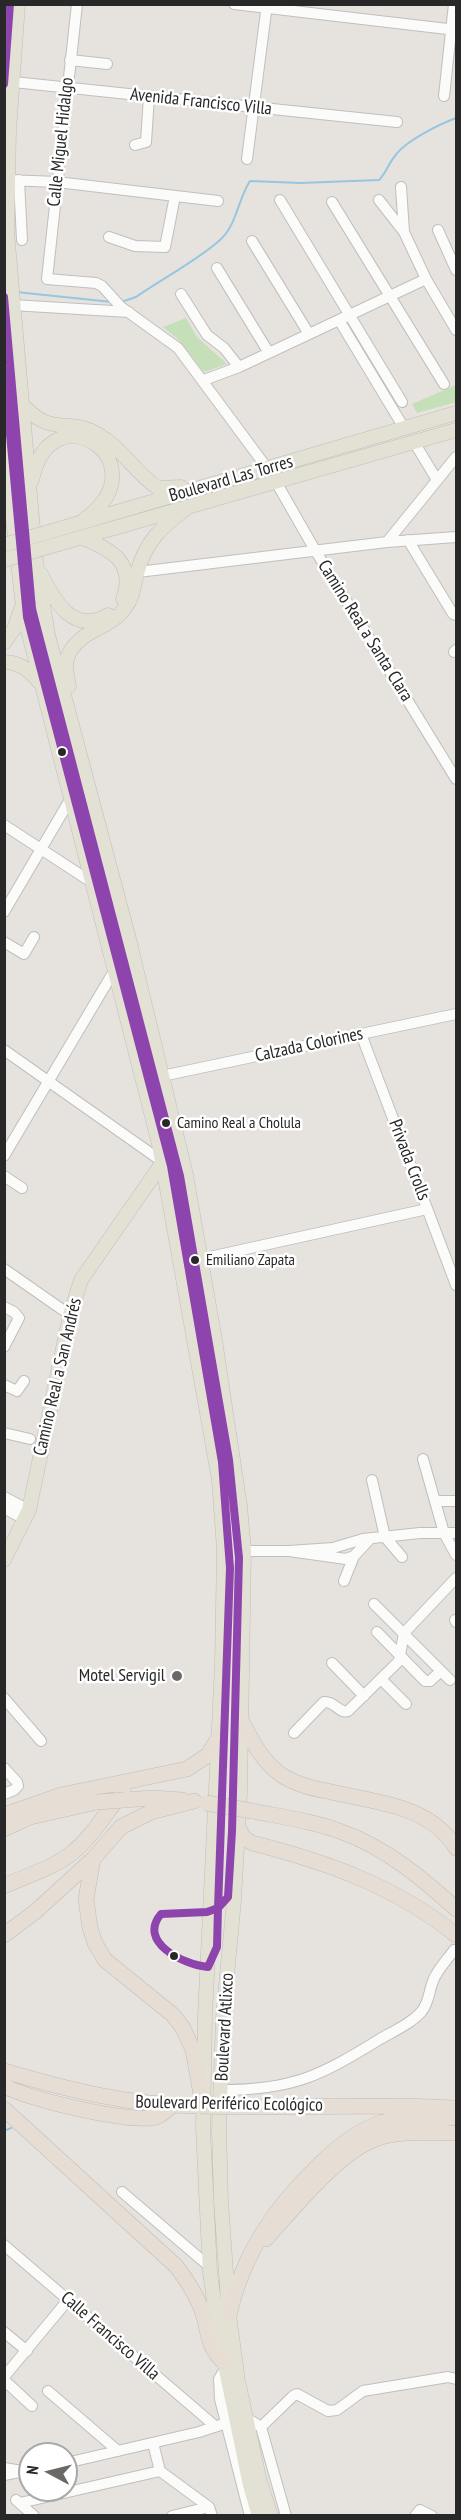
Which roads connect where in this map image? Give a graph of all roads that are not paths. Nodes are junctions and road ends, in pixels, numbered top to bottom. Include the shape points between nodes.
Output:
1 (18, 4) edge
2 (76, 4) edge
3 (234, 4) edge
4 (454, 4) edge
5 (267, 6) edge
6 (454, 30) edge
7 (70, 60) junction
8 (107, 64) dead end
9 (8, 82) edge
10 (67, 88) junction
11 (149, 96) junction
12 (444, 96) dead end
13 (254, 107) junction
14 (397, 122) dead end
15 (135, 145) dead end
16 (247, 159) dead end
17 (13, 180) junction
18 (57, 182) junction
19 (401, 187) dead end
20 (175, 196) junction
21 (280, 200) dead end
22 (379, 200) dead end
23 (218, 201) dead end
24 (332, 202) dead end
25 (438, 230) dead end
26 (404, 232) junction
27 (109, 237) dead end
28 (22, 240) dead end
29 (252, 241) dead end
30 (218, 268) dead end
31 (456, 270) edge
32 (426, 279) junction
33 (181, 294) dead end
34 (391, 295) junction
35 (12, 303) junction
36 (125, 310) junction
37 (344, 318) junction
38 (456, 330) edge
39 (309, 334) junction
40 (269, 353) junction
41 (238, 367) junction
42 (204, 380) junction
43 (444, 384) dead end
44 (20, 402) junction
45 (402, 402) dead end
46 (456, 413) edge
47 (404, 428) junction
48 (456, 430) edge
49 (4, 441) edge
50 (414, 442) junction
51 (456, 457) edge
52 (267, 468) junction
53 (437, 480) junction
54 (276, 482) junction
55 (219, 483) junction
56 (30, 494) junction
57 (8, 506) edge
58 (187, 508) junction
59 (78, 524) junction
60 (456, 537) edge
61 (83, 538) junction
62 (408, 540) junction
63 (387, 542) junction
64 (4, 545) edge
65 (315, 550) junction
66 (4, 560) edge
67 (36, 563) junction
68 (138, 572) junction
69 (22, 604) junction
70 (456, 615) edge
71 (4, 643) edge
72 (4, 662) edge
73 (41, 684) junction
74 (456, 779) edge
75 (71, 798) junction
76 (4, 825) edge
77 (41, 850) junction
78 (93, 883) junction
79 (4, 912) edge
80 (34, 937) dead end
81 (129, 939) junction
82 (4, 942) edge
83 (114, 971) junction
84 (456, 1014) edge
85 (361, 1034) junction
86 (4, 1050) edge
87 (162, 1076) junction
88 (48, 1081) junction
89 (4, 1156) edge
90 (182, 1156) junction
91 (163, 1162) junction
92 (4, 1176) edge
93 (22, 1188) dead end
94 (427, 1209) junction
95 (199, 1259) junction
96 (4, 1269) edge
97 (456, 1285) edge
98 (4, 1307) edge
99 (70, 1315) junction
100 (4, 1347) edge
101 (24, 1381) dead end
102 (4, 1385) edge
103 (4, 1433) edge
104 (30, 1439) dead end
105 (423, 1459) dead end
106 (372, 1480) dead end
107 (4, 1497) edge
108 (456, 1501) edge
109 (435, 1502) junction
110 (4, 1509) edge
111 (27, 1515) junction
112 (444, 1533) junction
113 (456, 1533) edge
114 (385, 1537) junction
115 (370, 1539) junction
116 (244, 1551) junction
117 (289, 1551) junction
118 (456, 1555) edge
119 (354, 1556) junction
120 (402, 1557) dead end
121 (4, 1560) edge
122 (456, 1578) edge
123 (344, 1581) dead end
124 (374, 1604) dead end
125 (377, 1632) dead end
126 (404, 1633) junction
127 (400, 1656) junction
128 (332, 1664) dead end
129 (441, 1671) junction
130 (381, 1679) junction
131 (450, 1680) dead end
132 (364, 1696) junction
133 (4, 1698) edge
134 (406, 1704) dead end
135 (240, 1718) junction
136 (294, 1733) dead end
137 (220, 1735) junction
138 (41, 1741) dead end
139 (4, 1768) edge
140 (140, 1779) junction
141 (4, 1794) edge
142 (200, 1802) junction
143 (4, 1815) edge
144 (238, 1827) junction
145 (4, 1829) edge
146 (456, 1848) edge
147 (93, 1859) junction
148 (418, 1875) junction
149 (4, 1886) edge
150 (456, 1909) edge
151 (456, 1920) edge
152 (4, 1935) edge
153 (456, 1935) edge
154 (453, 1950) dead end
155 (205, 2016) junction
156 (223, 2018) junction
157 (4, 2071) edge
158 (4, 2086) edge
159 (221, 2090) junction
160 (196, 2103) junction
161 (171, 2106) junction
162 (456, 2108) edge
163 (4, 2109) edge
164 (456, 2117) edge
165 (456, 2133) edge
166 (122, 2193) dead end
167 (4, 2245) edge
168 (210, 2267) junction
169 (68, 2300) junction
170 (229, 2318) junction
171 (4, 2332) edge
172 (27, 2351) junction
173 (225, 2365) junction
174 (452, 2378) edge
175 (4, 2379) edge
176 (48, 2391) dead end
177 (32, 2406) dead end
178 (230, 2422) junction
179 (261, 2427) junction
180 (153, 2443) junction
181 (118, 2451) junction
182 (78, 2460) edge
183 (160, 2471) junction
184 (210, 2511) edge
185 (417, 2513) edge
186 (34, 2516) edge
187 (172, 2516) edge
188 (250, 2516) edge
189 (259, 2516) edge
190 (271, 2516) edge
191 (286, 2516) edge
192 (432, 2516) edge

1 - 9 main road, Boulevard Atlixco
2 - 7 street, Calle Miguel Hidalgo
3 - 5 street
4 - 6 street
5 - 6 street
5 - 13 street
6 - 12 street
7 - 8 street
7 - 10 street, Calle Miguel Hidalgo
9 - 10 street, Avenida Francisco Villa
9 - 17 main road, Boulevard Atlixco
10 - 11 street, Avenida Francisco Villa
10 - 18 street, Calle Miguel Hidalgo
11 - 13 street, Avenida Francisco Villa
11 - 15 street via 146,142
13 - 14 street, Avenida Francisco Villa
13 - 16 street
17 - 18 street
17 - 28 street
17 - 35 main road, Boulevard Atlixco via 7,232
18 - 20 street
18 - 36 street, Calle Miguel Hidalgo via 47,279 96,283
19 - 26 street
20 - 23 street
20 - 27 street via 165,247 135,246
21 - 37 street
22 - 26 street
24 - 34 street
25 - 31 street
26 - 32 street
29 - 39 street
30 - 40 street
32 - 34 street
32 - 38 street
33 - 41 street via 207,335 224,348
34 - 37 street
34 - 43 street
35 - 36 street
35 - 44 main road, Boulevard Atlixco
36 - 42 street via 178,348
37 - 39 street
37 - 45 street
37 - 47 street
39 - 40 street
40 - 41 street
41 - 42 street
42 - 52 street
44 - 55 main road via 43,423 98,434 158,488
44 - 56 main road, Boulevard Atlixco
46 - 47 main road, Boulevard Las Torres
47 - 52 main road, Boulevard Las Torres
48 - 50 main road, Boulevard Las Torres
49 - 57 main road, Boulevard Atlixco
50 - 53 street
50 - 54 main road, Boulevard Las Torres
51 - 53 street
52 - 55 main road, Boulevard Las Torres
53 - 63 street
54 - 58 main road, Boulevard Las Torres
54 - 65 street, Camino Real a Santa Clara
55 - 59 main road, Boulevard Las Torres
56 - 59 main road via 37,459 44,448 67,436 92,441 109,459 112,482 102,504
56 - 67 main road, Boulevard Atlixco
57 - 69 main road, Boulevard Atlixco
58 - 61 main road, Boulevard Las Torres
58 - 68 main road via 160,528
59 - 64 main road, Boulevard Las Torres, bridge
60 - 62 street
61 - 66 main road, Boulevard Las Torres, bridge
61 - 67 main road via 116,555 125,572 122,602 106,617 81,620 65,612
62 - 63 street
62 - 70 street
63 - 65 street
65 - 68 street
65 - 74 street, Camino Real a Santa Clara
67 - 81 main road, Boulevard Atlixco via 48,634
68 - 81 main road via 126,608 109,624 82,637 70,651 66,664 131,924
69 - 71 main road via 15,629
69 - 73 main road, Boulevard Atlixco
72 - 73 main road via 16,663
73 - 75 main road, Boulevard Atlixco
75 - 77 street
75 - 78 main road, Boulevard Atlixco
76 - 77 street
77 - 78 street
77 - 79 street
78 - 83 main road, Boulevard Atlixco
80 - 82 street via 24,954
81 - 87 main road, Boulevard Atlixco
83 - 88 street
83 - 91 main road, Boulevard Atlixco
84 - 85 street, Calzada Colorines
85 - 87 street, Calzada Colorines
85 - 94 street, Privada Crolls
86 - 88 street
87 - 90 main road, Boulevard Atlixco
88 - 89 street
88 - 91 street
90 - 91 main road
90 - 95 main road, Boulevard Atlixco
91 - 99 main road, Camino Real a San Andrés via 81,1280
91 - 137 main road, Boulevard Atlixco via 219,1480 224,1550
92 - 93 street
94 - 95 street
94 - 97 street, Privada Crolls
95 - 116 main road, Boulevard Atlixco via 225,1403
96 - 99 street
98 - 100 street via 19,1318
99 - 111 main road, Camino Real a San Andrés
101 - 102 street via 17,1391
103 - 104 street
105 - 109 street
106 - 114 street
107 - 111 street
108 - 109 street
109 - 112 street
110 - 111 street
111 - 121 main road, Camino Real a San Andrés
112 - 113 street
112 - 114 street
112 - 118 street
114 - 115 street
114 - 120 street
115 - 117 street via 333,1548
115 - 119 street
116 - 117 street
116 - 135 main road, Boulevard Atlixco
117 - 119 street via 341,1559
119 - 123 street
122 - 126 street
124 - 126 street
125 - 127 street
126 - 127 street
126 - 129 street
127 - 129 street via 428,1682
127 - 130 street
128 - 132 street
129 - 131 street
130 - 132 street
130 - 134 street
132 - 136 street via 345,1712 324,1702
133 - 138 street
135 - 144 main road, Boulevard Atlixco
135 - 146 highway via 262,1757 285,1777 305,1786 421,1815 442,1830
137 - 140 highway via 208,1755 192,1766
137 - 155 main road, Boulevard Atlixco
139 - 141 street via 18,1786
140 - 143 highway via 61,1795
140 - 149 highway via 123,1792 72,1853
142 - 145 highway, bridge via 153,1798 97,1802 30,1817
142 - 147 highway via 131,1820
142 - 148 highway, bridge via 310,1822 342,1832 375,1847
144 - 153 highway via 252,1843 330,1866 386,1888
144 - 156 main road, Boulevard Atlixco
147 - 152 highway
147 - 160 highway via 87,1899 95,1943 112,1966 173,2015 183,2028 193,2050
148 - 150 highway
148 - 151 highway
154 - 159 street via 434,1979 422,2011 362,2050 313,2077 278,2087
155 - 156 main road
155 - 160 main road, Boulevard Atlixco
156 - 159 main road, Boulevard Atlixco
157 - 161 highway, Boulevard Periférico Ecológico via 109,2099
158 - 161 highway via 54,2103 125,2115 154,2117
159 - 170 main road, Boulevard Atlixco via 220,2201
160 - 161 highway, Boulevard Periférico Ecológico
160 - 162 highway, Boulevard Periférico Ecológico, bridge via 240,2107
160 - 168 main road, Boulevard Atlixco
163 - 173 highway via 176,2266 200,2306 211,2349
164 - 170 highway via 385,2122 354,2135 333,2152 288,2195 263,2229 240,2275
165 - 170 highway via 378,2137 344,2158 266,2239 247,2271
166 - 168 street
167 - 169 street, Calle Francisco Villa
168 - 173 main road, Boulevard Atlixco
169 - 172 street
169 - 178 street, Calle Francisco Villa
170 - 178 main road, Boulevard Atlixco
171 - 172 street
172 - 175 street
173 - 178 main road, Boulevard Atlixco
174 - 179 street via 363,2391 337,2410 328,2411 297,2394
175 - 177 street
176 - 181 street
178 - 179 street, Calle Francisco Villa
178 - 180 street
178 - 188 street
178 - 189 main road, Boulevard Atlixco
178 - 190 main road
179 - 191 street
180 - 181 street
180 - 183 street
181 - 182 street
183 - 184 street
183 - 186 street via 17,2501
184 - 187 street
185 - 192 street

